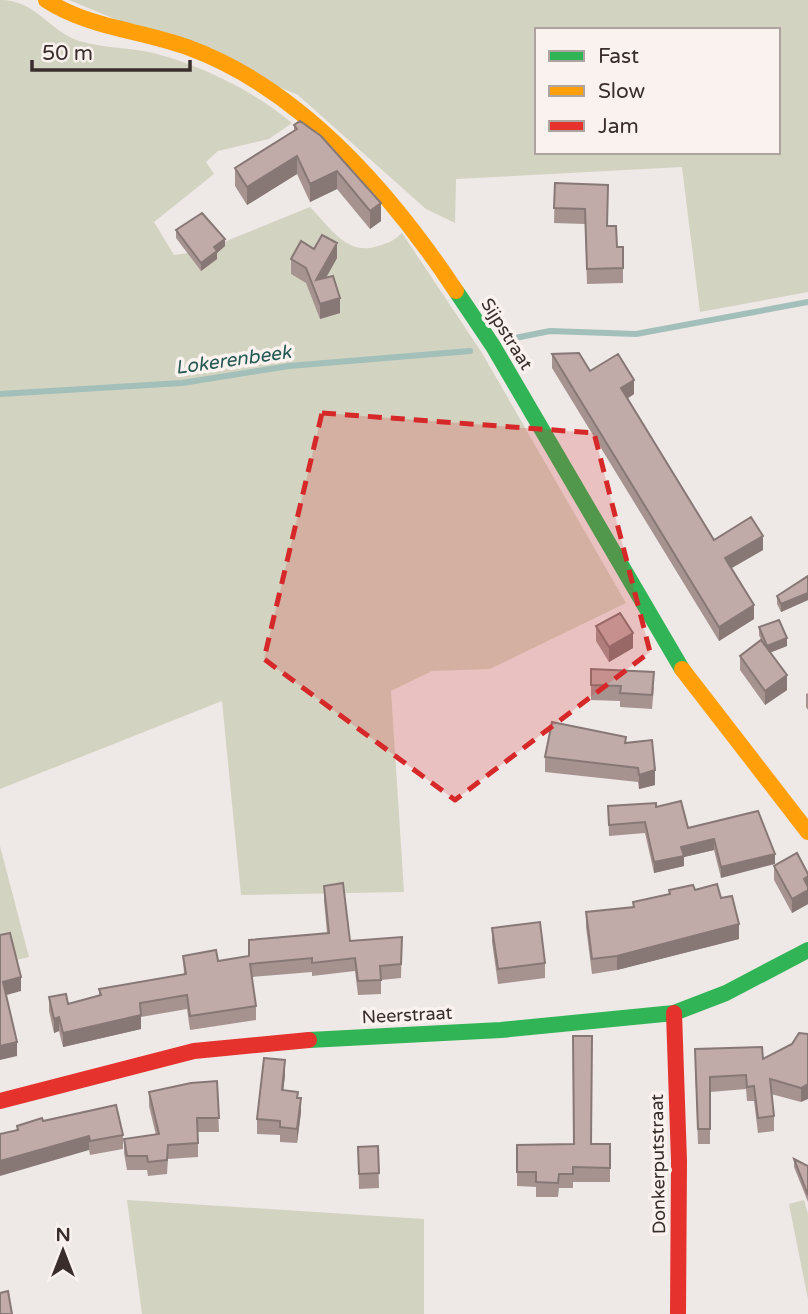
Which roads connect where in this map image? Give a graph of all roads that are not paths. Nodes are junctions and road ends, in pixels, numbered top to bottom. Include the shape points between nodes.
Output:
1 (46, 0) edge
2 (808, 832) edge
3 (808, 950) edge
4 (674, 1013) junction
5 (0, 1101) edge
6 (678, 1314) edge

1 - 2 street, Sijpstraat via 71,16 186,47 236,68 334,140 417,232 494,346 672,657
3 - 4 street, Neerstraat via 726,993
4 - 5 street, Neerstraat via 194,1051
4 - 6 street, Donkerputstraat

